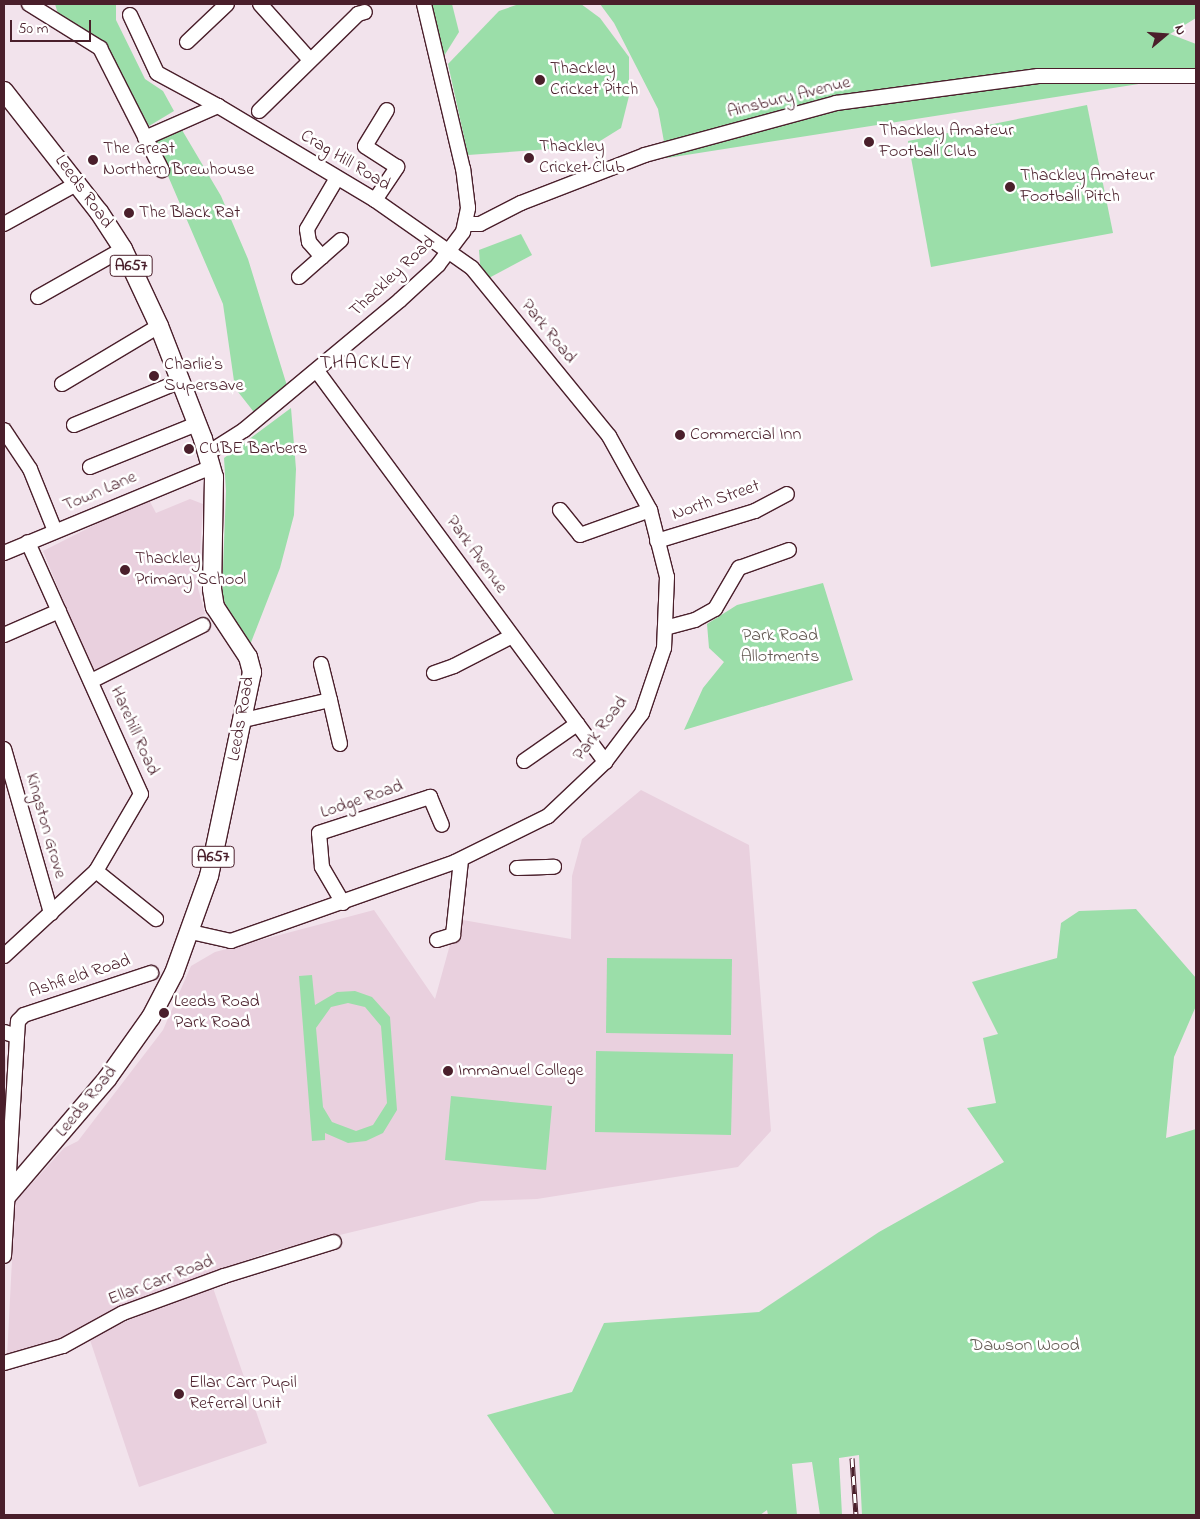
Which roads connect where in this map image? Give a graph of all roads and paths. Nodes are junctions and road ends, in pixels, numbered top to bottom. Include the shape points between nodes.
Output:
1 (28, 4) edge
2 (227, 4) edge
3 (260, 4) edge
4 (424, 4) edge
5 (365, 12) dead end
6 (130, 15) dead end
7 (187, 42) dead end
8 (310, 60) junction
9 (1196, 76) edge
10 (4, 91) edge
11 (218, 106) junction
12 (387, 110) dead end
13 (259, 111) dead end
14 (149, 136) junction
15 (162, 170) dead end
16 (338, 178) junction
17 (78, 182) junction
18 (375, 200) junction
19 (4, 224) edge
20 (466, 224) junction
21 (341, 240) dead end
22 (123, 250) junction
23 (451, 251) junction
24 (322, 257) junction
25 (299, 277) dead end
26 (38, 297) dead end
27 (159, 326) junction
28 (317, 370) junction
29 (181, 381) junction
30 (62, 384) dead end
31 (197, 424) junction
32 (74, 425) dead end
33 (4, 430) edge
34 (210, 460) junction
35 (90, 467) dead end
36 (787, 494) dead end
37 (560, 510) dead end
38 (650, 510) junction
39 (55, 531) junction
40 (658, 541) junction
41 (28, 542) junction
42 (789, 550) dead end
43 (4, 553) edge
44 (59, 610) junction
45 (203, 626) dead end
46 (665, 628) junction
47 (4, 635) edge
48 (512, 636) junction
49 (321, 664) dead end
50 (434, 672) dead end
51 (91, 680) junction
52 (330, 700) junction
53 (244, 720) junction
54 (577, 724) junction
55 (340, 744) dead end
56 (4, 749) edge
57 (524, 761) dead end
58 (605, 762) junction
59 (442, 825) dead end
60 (461, 860) junction
61 (554, 867) dead end
62 (517, 868) dead end
63 (96, 871) junction
64 (343, 903) junction
65 (51, 913) junction
66 (156, 919) dead end
67 (190, 932) junction
68 (437, 940) dead end
69 (4, 956) edge
70 (151, 973) dead end
71 (10, 1034) edge
72 (5, 1197) edge
73 (334, 1242) dead end
74 (4, 1256) edge
75 (4, 1363) edge

1 - 14 street via 100,48
2 - 7 street
3 - 8 street
4 - 20 street, Thackley Road via 463,168 468,200
5 - 8 street via 358,14
6 - 11 street, Crag Hill Road via 156,73
8 - 13 street
9 - 20 street, Ainsbury Avenue via 1038,76 836,102 645,155 520,203 480,224
10 - 17 main road, Leeds Road / A657
11 - 14 street
11 - 16 street, Crag Hill Road
12 - 18 street via 365,146 397,167
14 - 15 street
16 - 18 street, Crag Hill Road
16 - 24 street via 307,229 309,242
17 - 19 street
17 - 22 main road, Leeds Road / A657
18 - 23 street, Crag Hill Road
20 - 23 street, Thackley Road
21 - 24 street
22 - 26 street
22 - 27 main road, Leeds Road / A657
23 - 28 street, Thackley Road via 400,300
23 - 38 street, Park Road via 472,268 608,436
24 - 25 street
27 - 29 main road, Leeds Road / A657
27 - 30 street
28 - 34 street, Thackley Road
28 - 48 street, Park Avenue
29 - 31 main road, Leeds Road / A657
29 - 32 street
31 - 34 main road, Leeds Road / A657
31 - 35 street
33 - 39 street via 30,469
34 - 39 street, Town Lane
34 - 53 main road, Leeds Road / A657 via 215,490 212,589 215,607 248,657 252,672
36 - 40 street, North Street via 755,511
37 - 38 street via 580,535
38 - 40 street, Park Road
39 - 41 street, Town Lane
40 - 46 street, Park Road via 667,577
41 - 43 street, Town Lane
41 - 44 street, Harehill Road
42 - 46 street via 739,568 715,609 695,620
44 - 47 street
44 - 51 street, Harehill Road
45 - 51 street
46 - 58 street, Park Road via 664,648 642,713
48 - 50 street via 454,666
48 - 54 street, Park Avenue
49 - 52 street
51 - 63 street, Harehill Road via 141,794
52 - 53 street
52 - 55 street
53 - 67 main road, Leeds Road / A657 via 209,876
54 - 57 street
54 - 58 street, Park Avenue
56 - 65 street, Kingston Grove
58 - 60 street, Park Road via 548,816
59 - 64 street, Lodge Road via 430,797 319,833 322,867
60 - 64 street, Park Road
60 - 68 street via 453,935
61 - 62 street
63 - 65 street, Harehill Road
63 - 66 street
64 - 67 street, Park Road via 231,941
65 - 69 street, Harehill Road
67 - 72 main road, Leeds Road / A657 via 152,1017 70,1125
70 - 71 street, Ashfield Road via 24,1015
71 - 72 street, Ashfield Road
72 - 74 street, Ashfield Road
73 - 75 street, Ellar Carr Road via 123,1313 63,1346

